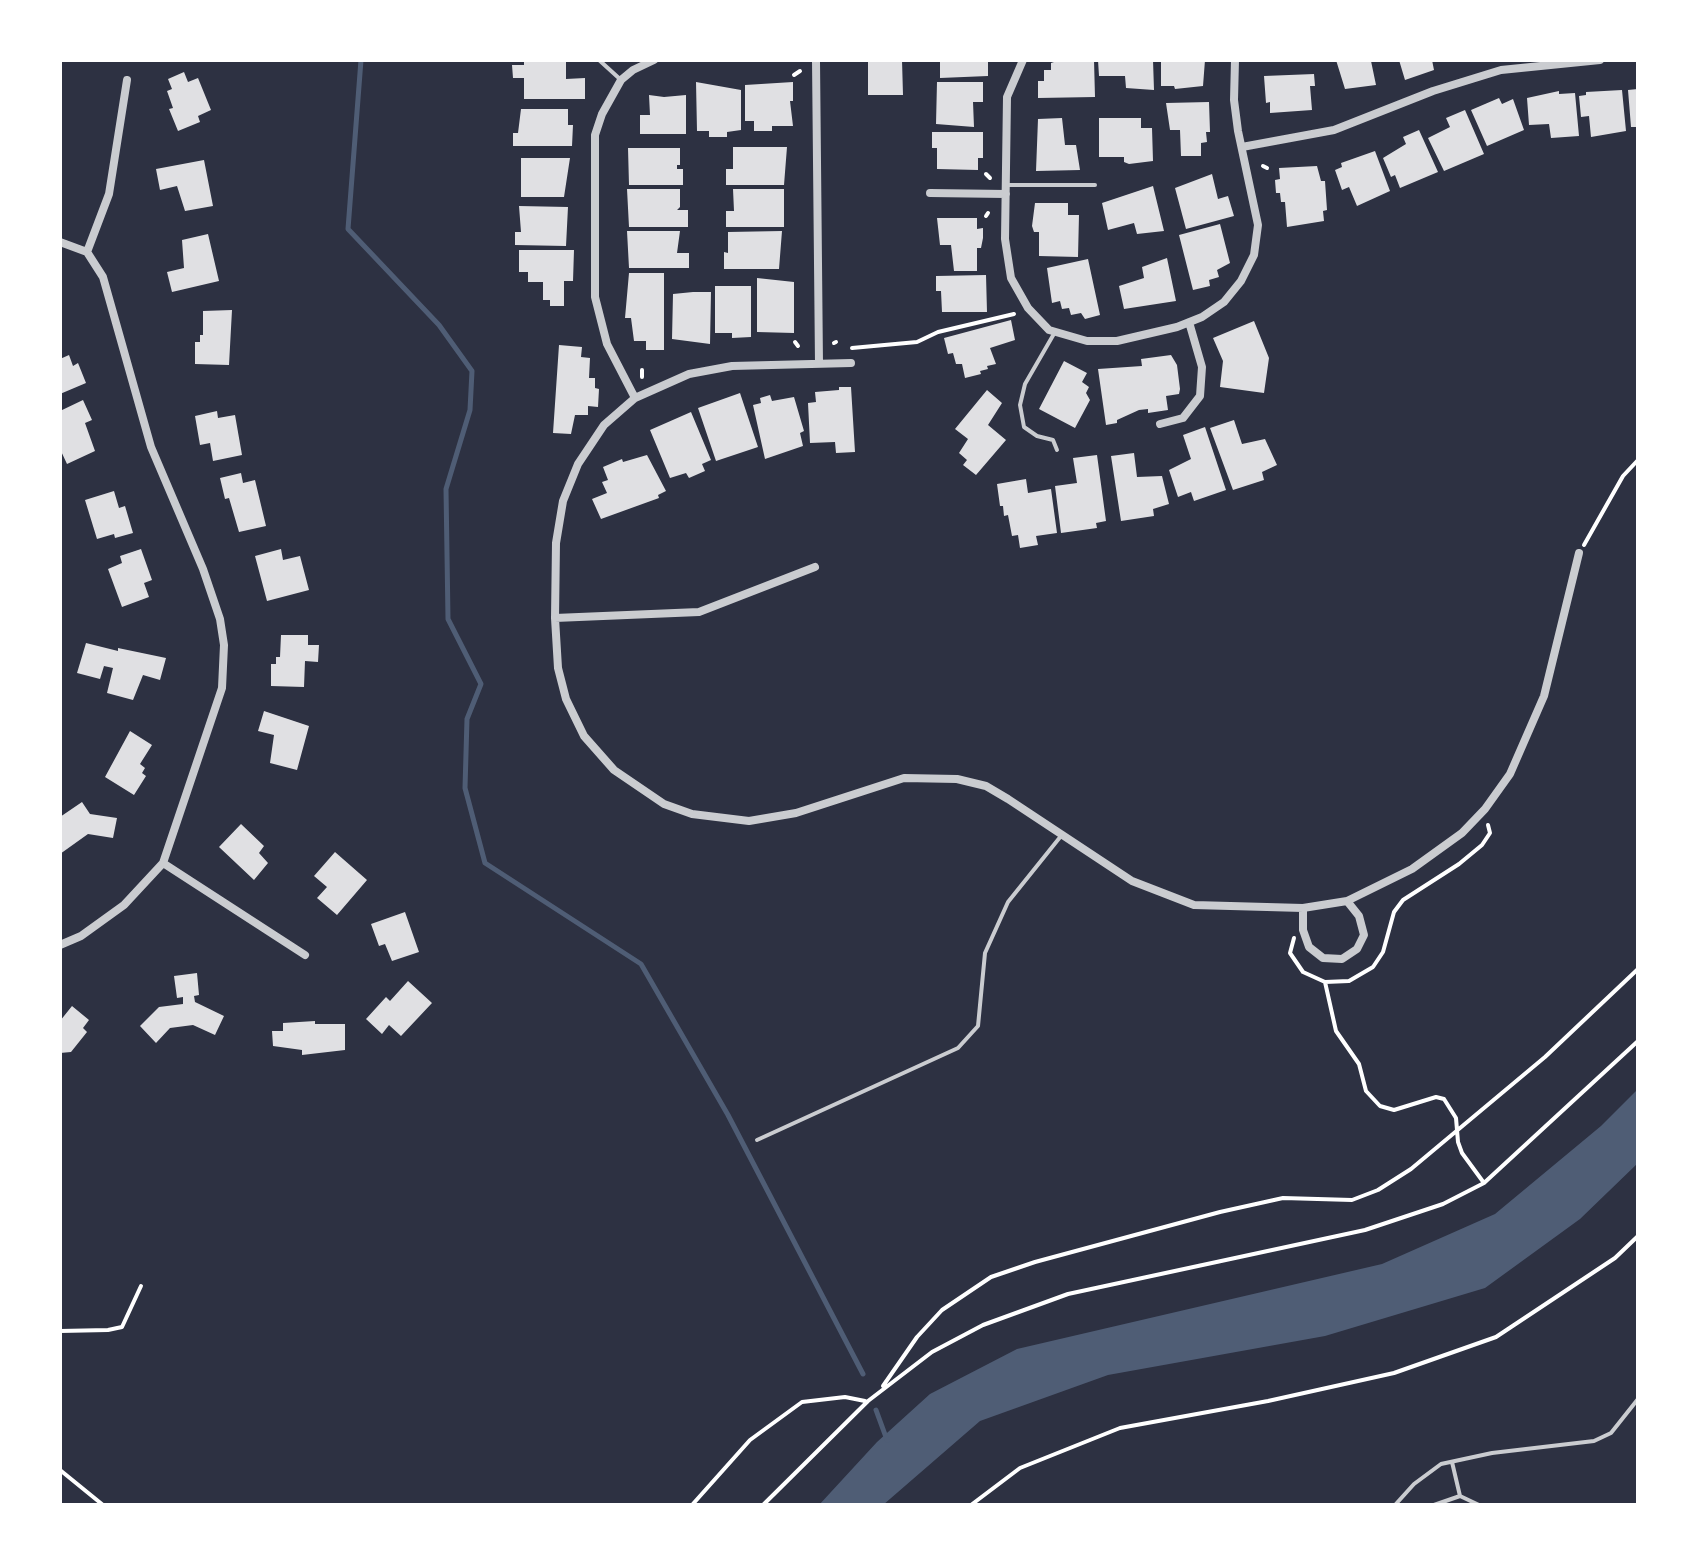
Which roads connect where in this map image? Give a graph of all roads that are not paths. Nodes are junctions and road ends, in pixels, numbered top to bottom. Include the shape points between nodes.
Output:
1 (599, 60) edge
2 (654, 60) edge
3 (816, 60) edge
4 (1023, 60) edge
5 (1236, 60) edge
6 (1600, 60) edge
7 (127, 80) dead end
8 (621, 80) junction
9 (1242, 147) junction
10 (1096, 186) dead end
11 (1006, 189) junction
12 (930, 193) dead end
13 (60, 242) edge
14 (87, 252) junction
15 (1189, 322) junction
16 (1052, 331) junction
17 (851, 363) dead end
18 (818, 364) junction
19 (635, 398) junction
20 (1160, 424) dead end
21 (1058, 450) dead end
22 (1579, 553) road end
23 (815, 566) dead end
24 (556, 618) junction
25 (1062, 836) junction
26 (164, 863) junction
27 (1347, 901) junction
28 (1303, 908) junction
29 (60, 944) edge
30 (305, 955) dead end
31 (757, 1140) dead end
32 (1638, 1399) edge
33 (1452, 1460) junction
34 (1460, 1496) junction
35 (1396, 1505) edge
36 (1434, 1505) edge
37 (1479, 1505) edge

1 - 8 lane
2 - 8 street
3 - 18 street
4 - 11 street via 1007,97
5 - 9 street
6 - 9 street via 1501,70 1334,130
7 - 14 street via 108,194
8 - 19 street via 595,135 596,298 607,344
9 - 15 street via 1258,225 1254,255 1224,302
10 - 11 lane
11 - 12 street
11 - 16 street via 1011,278
13 - 14 street
14 - 26 street via 103,277 151,446 203,568 224,644 222,688
15 - 16 street via 1117,340
15 - 20 street via 1202,368 1200,396 1183,418
16 - 21 lane via 1020,405 1024,426 1053,440
17 - 18 street
18 - 19 street via 688,374
19 - 24 street via 604,425 563,501
22 - 27 street via 1544,696 1510,774 1462,833 1412,869
23 - 24 street via 698,612
24 - 25 street via 558,668 584,736 614,770 664,804 749,822 904,778 957,779 986,786
25 - 28 street via 1132,881 1194,904
25 - 31 lane via 1008,902 986,954 978,1026 958,1048
26 - 29 street via 124,905
26 - 30 street
27 - 28 street
27 - 28 street via 1364,935 1342,959 1324,958 1308,947
32 - 33 lane via 1610,1434 1594,1440
33 - 34 lane
33 - 35 lane via 1414,1484
34 - 36 lane
34 - 37 lane

